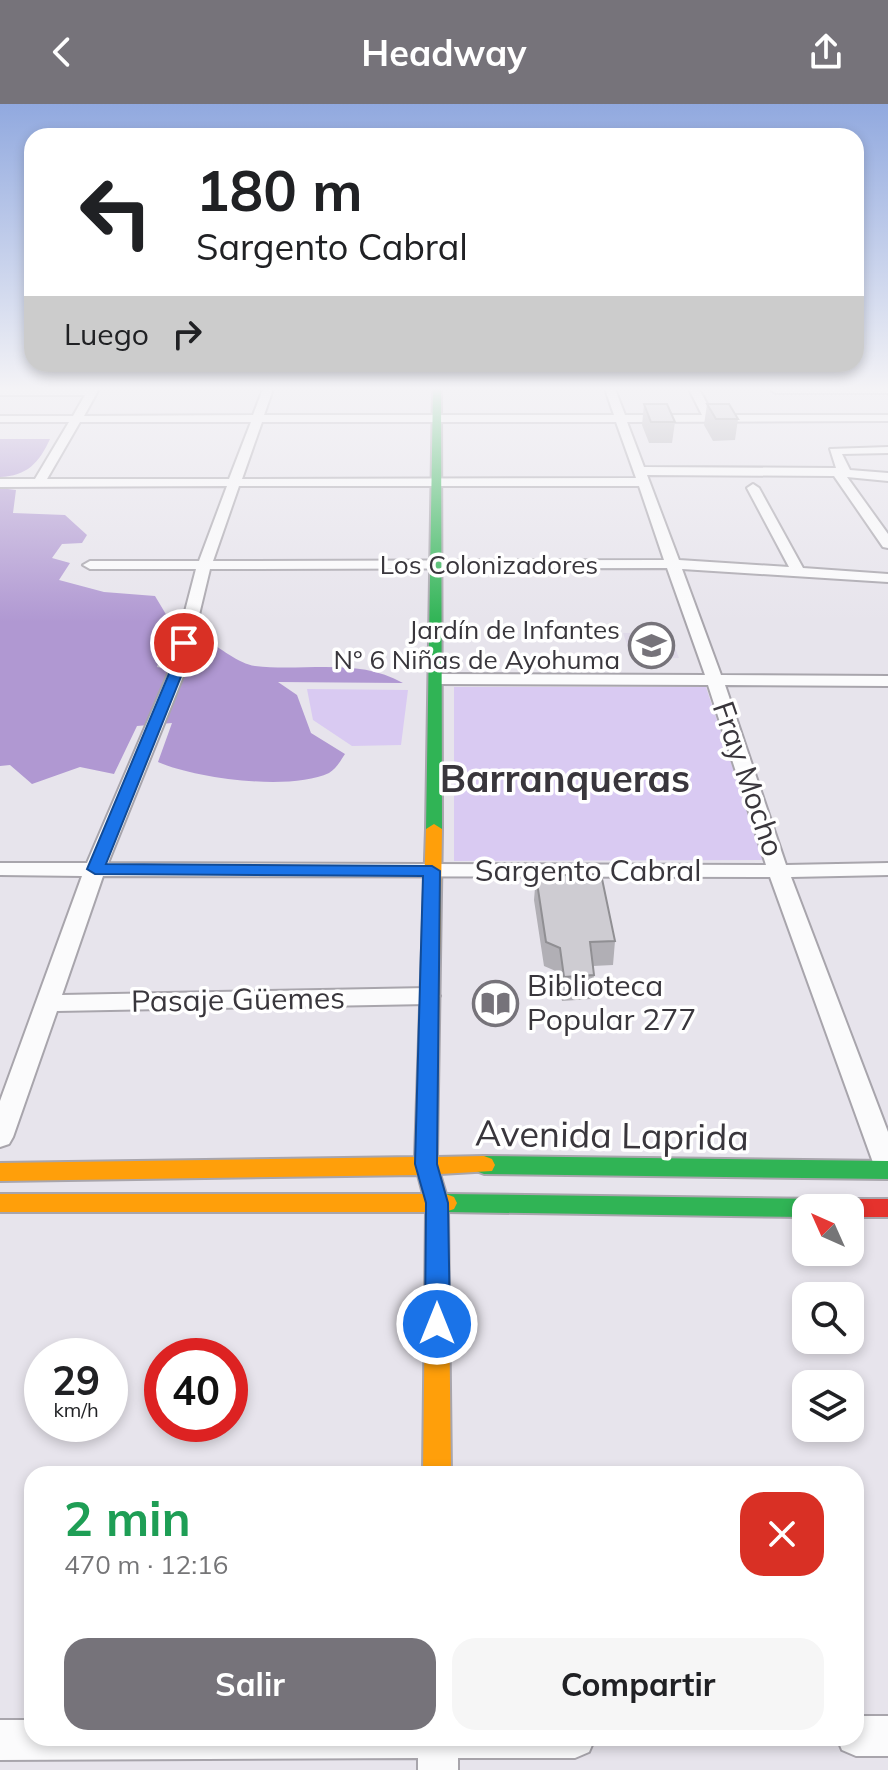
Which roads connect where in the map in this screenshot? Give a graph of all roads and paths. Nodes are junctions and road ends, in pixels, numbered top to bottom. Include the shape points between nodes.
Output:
1 (48, 467) edge
2 (238, 467) edge
3 (435, 467) edge
4 (638, 467) edge
5 (843, 467) edge
6 (838, 472) junction
7 (642, 477) junction
8 (888, 477) edge
9 (232, 482) junction
10 (0, 483) edge
11 (39, 483) junction
12 (435, 483) junction
13 (753, 488) dead end
14 (888, 544) edge
15 (672, 564) junction
16 (90, 565) dead end
17 (204, 566) junction
18 (437, 566) junction
19 (797, 570) junction
20 (888, 578) edge
21 (437, 679) junction
22 (715, 681) junction
23 (888, 681) edge
24 (0, 869) edge
25 (95, 869) junction
26 (888, 869) edge
27 (780, 870) junction
28 (432, 871) junction
29 (428, 996) junction
30 (47, 1003) junction
31 (0, 1137) edge
32 (426, 1164) junction
33 (888, 1169) edge
34 (0, 1172) edge
35 (0, 1203) edge
36 (437, 1203) junction
37 (792, 1208) edge
38 (864, 1208) edge
39 (888, 1208) edge
40 (437, 1466) edge
41 (864, 1736) edge
42 (888, 1736) edge
43 (0, 1740) edge
44 (24, 1740) edge
45 (438, 1746) edge
46 (438, 1770) edge

1 - 11 street
2 - 9 street
3 - 12 street
4 - 7 street, Fray Mocho
5 - 6 street
6 - 7 street
6 - 8 street
6 - 14 street
7 - 12 street
7 - 15 street, Fray Mocho
9 - 11 street
9 - 12 street
9 - 17 street
10 - 11 street
12 - 18 street
13 - 19 street
15 - 18 street, Los Colonizadores
15 - 19 street, Los Colonizadores
15 - 22 street, Fray Mocho
16 - 17 street, Los Colonizadores
17 - 18 street, Los Colonizadores
17 - 25 street via 178,669
18 - 21 street
19 - 20 street, Los Colonizadores
21 - 22 street
21 - 28 street
22 - 23 street
22 - 27 street, Fray Mocho
24 - 25 street, Sargento Cabral
25 - 28 street, Sargento Cabral
25 - 30 street
26 - 27 street, Sargento Cabral
27 - 28 street, Sargento Cabral
27 - 33 street, Fray Mocho
28 - 29 street
29 - 30 street, Pasaje Güemes
29 - 32 street
30 - 31 street
32 - 33 street, Avenida Laprida
32 - 34 street, Avenida Laprida
32 - 36 street
35 - 36 street
36 - 37 street
36 - 40 street
38 - 39 street
41 - 42 street
43 - 44 street
45 - 46 street

